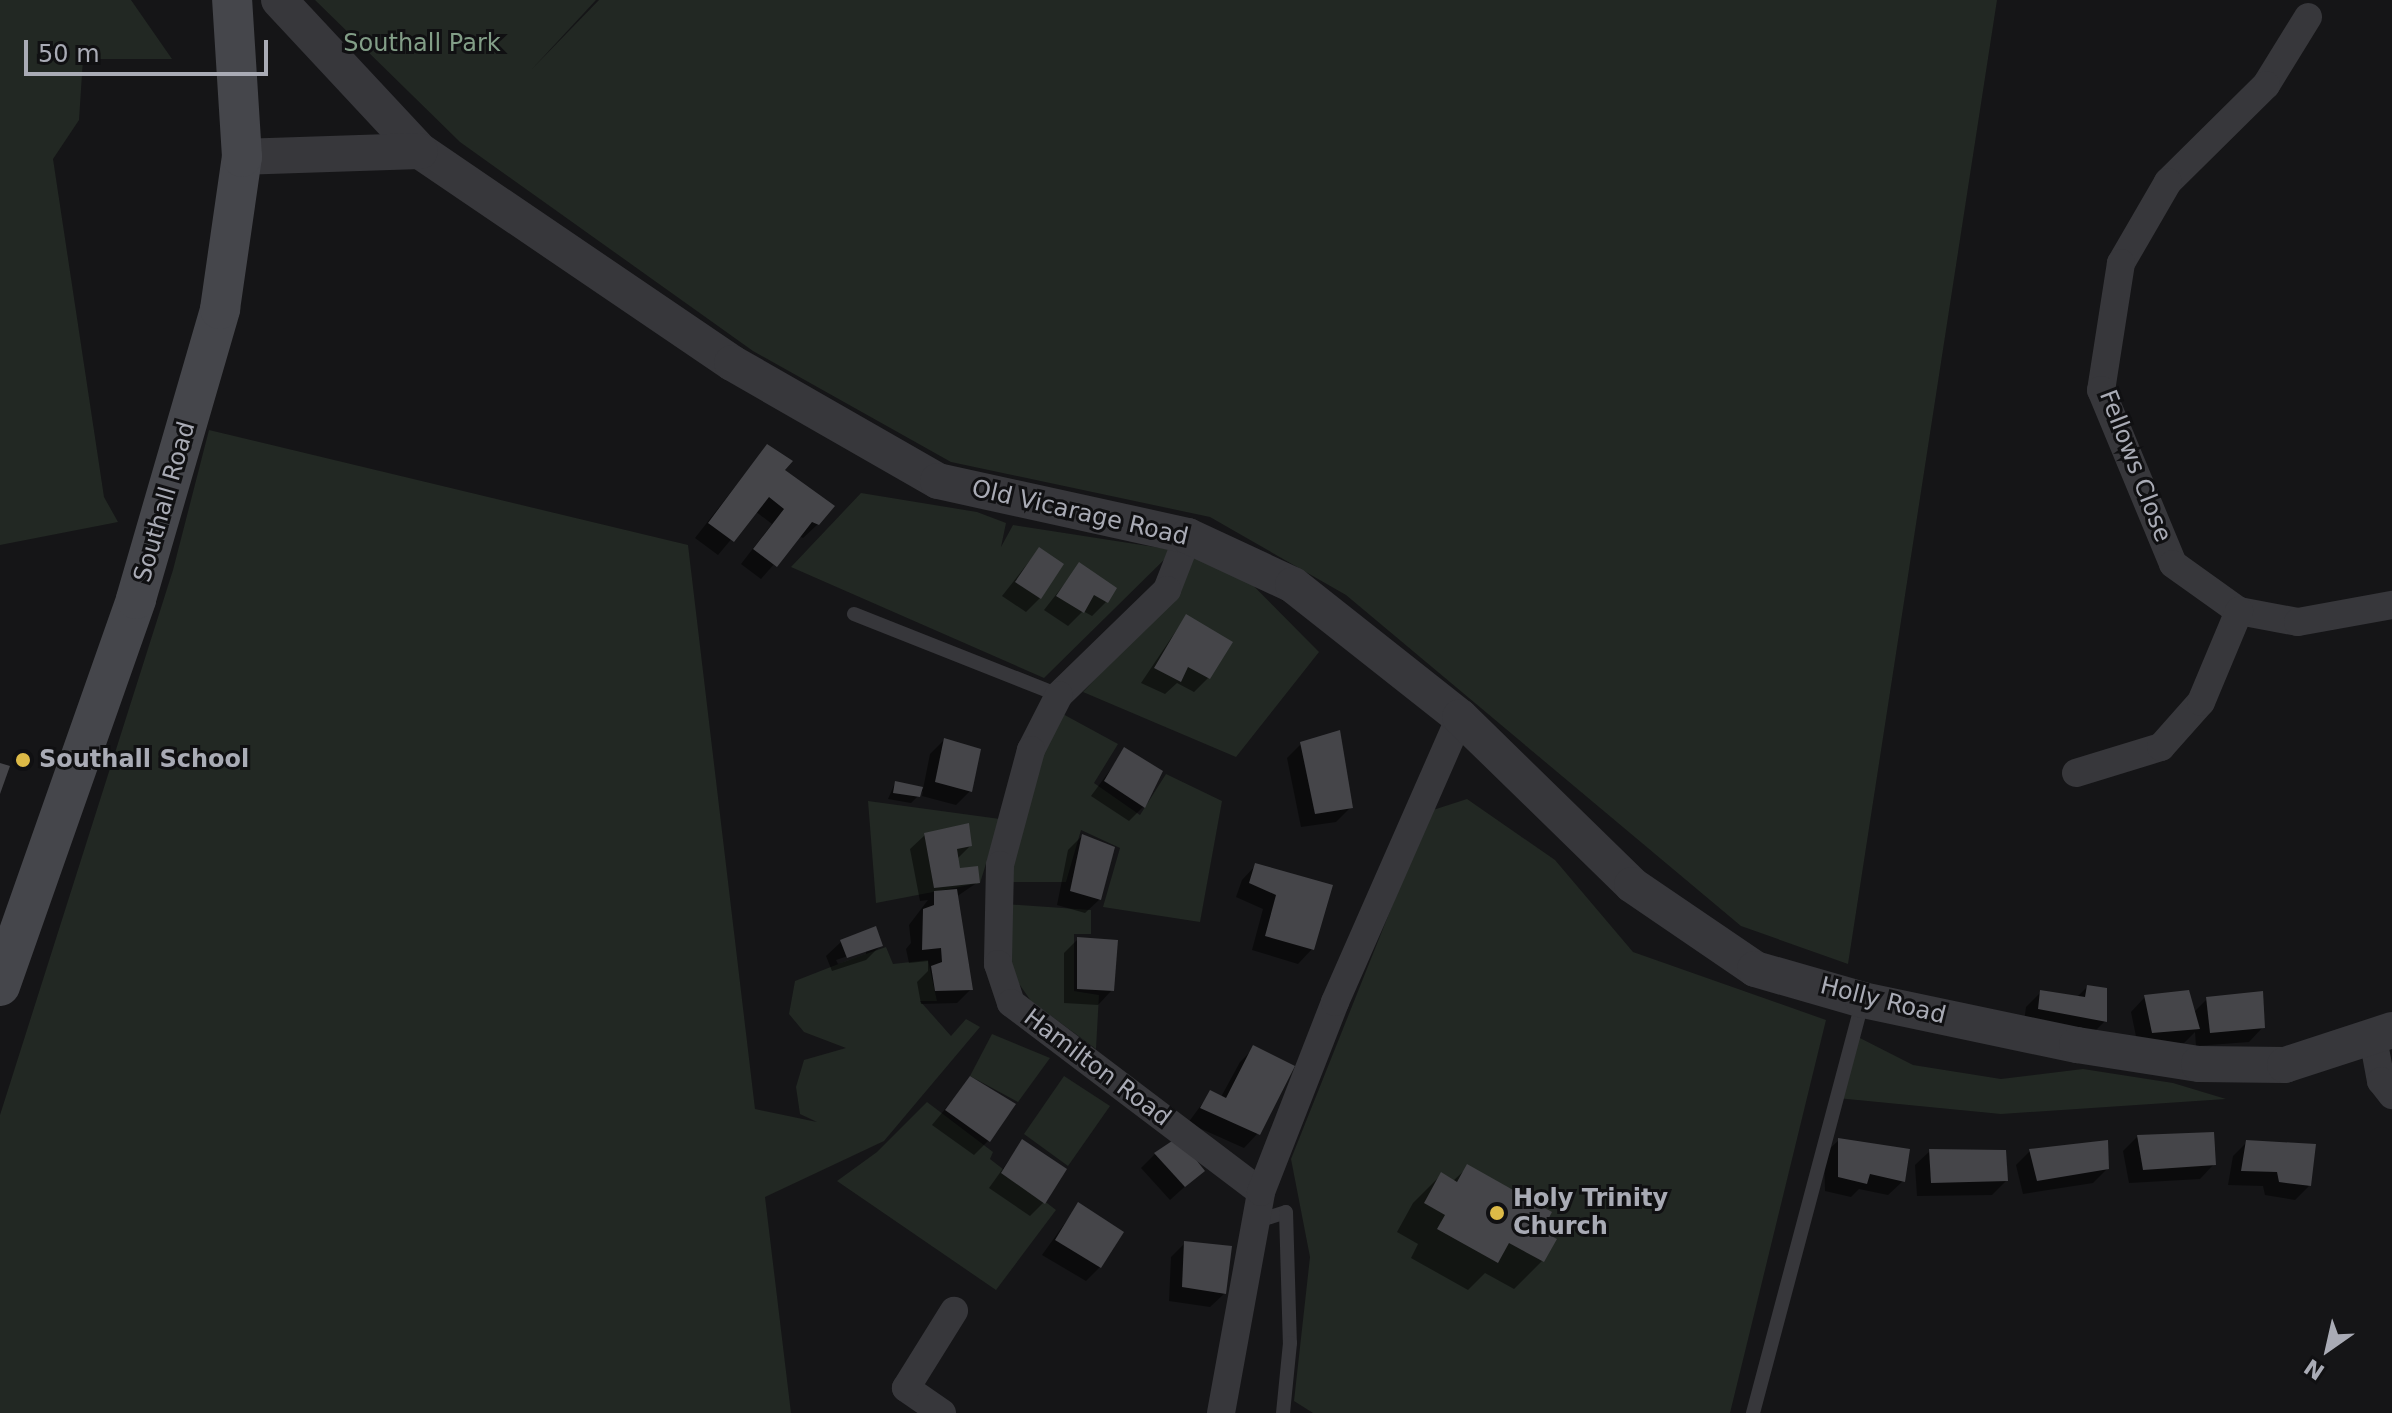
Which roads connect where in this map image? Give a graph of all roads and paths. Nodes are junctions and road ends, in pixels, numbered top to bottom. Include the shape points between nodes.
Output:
1 (232, 0) edge
2 (279, 0) edge
3 (2308, 17) dead end
4 (420, 151) junction
5 (242, 157) junction
6 (1188, 536) junction
7 (2392, 605) edge
8 (2239, 611) junction
9 (854, 614) dead end
10 (1059, 695) junction
11 (1460, 717) junction
12 (2076, 773) dead end
13 (0, 986) edge
14 (1863, 1000) junction
15 (2382, 1034) edge
16 (2392, 1095) edge
17 (1261, 1192) junction
18 (1258, 1221) junction
19 (954, 1311) dead end
20 (942, 1413) edge
21 (1221, 1413) edge
22 (1283, 1413) edge
23 (1753, 1413) edge

1 - 5 main road, Southall Road
2 - 4 street, Old Vicarage Road
3 - 8 street, Fellows Close via 2266,85 2168,182 2121,263 2101,390 2173,564
4 - 5 street
4 - 6 street, Old Vicarage Road via 732,363 938,481
5 - 13 main road, Southall Road via 220,309 166,503
6 - 10 street, Hamilton Road via 1167,590
6 - 11 street, Old Vicarage Road via 1293,585
7 - 8 street, Fellows Close via 2298,622
8 - 12 street via 2201,702 2161,747
9 - 10 lane
10 - 17 street, Hamilton Road via 1031,750 1000,865 998,964 1011,1003
11 - 14 street, Holly Road via 1632,885 1755,969
11 - 17 street via 1335,1002
14 - 15 street, Holly Road via 2077,1045 2199,1064 2285,1065
14 - 23 lane
15 - 16 street via 2381,1081
17 - 18 street
18 - 21 street
18 - 22 lane via 1286,1212 1290,1343
19 - 20 street via 906,1388

